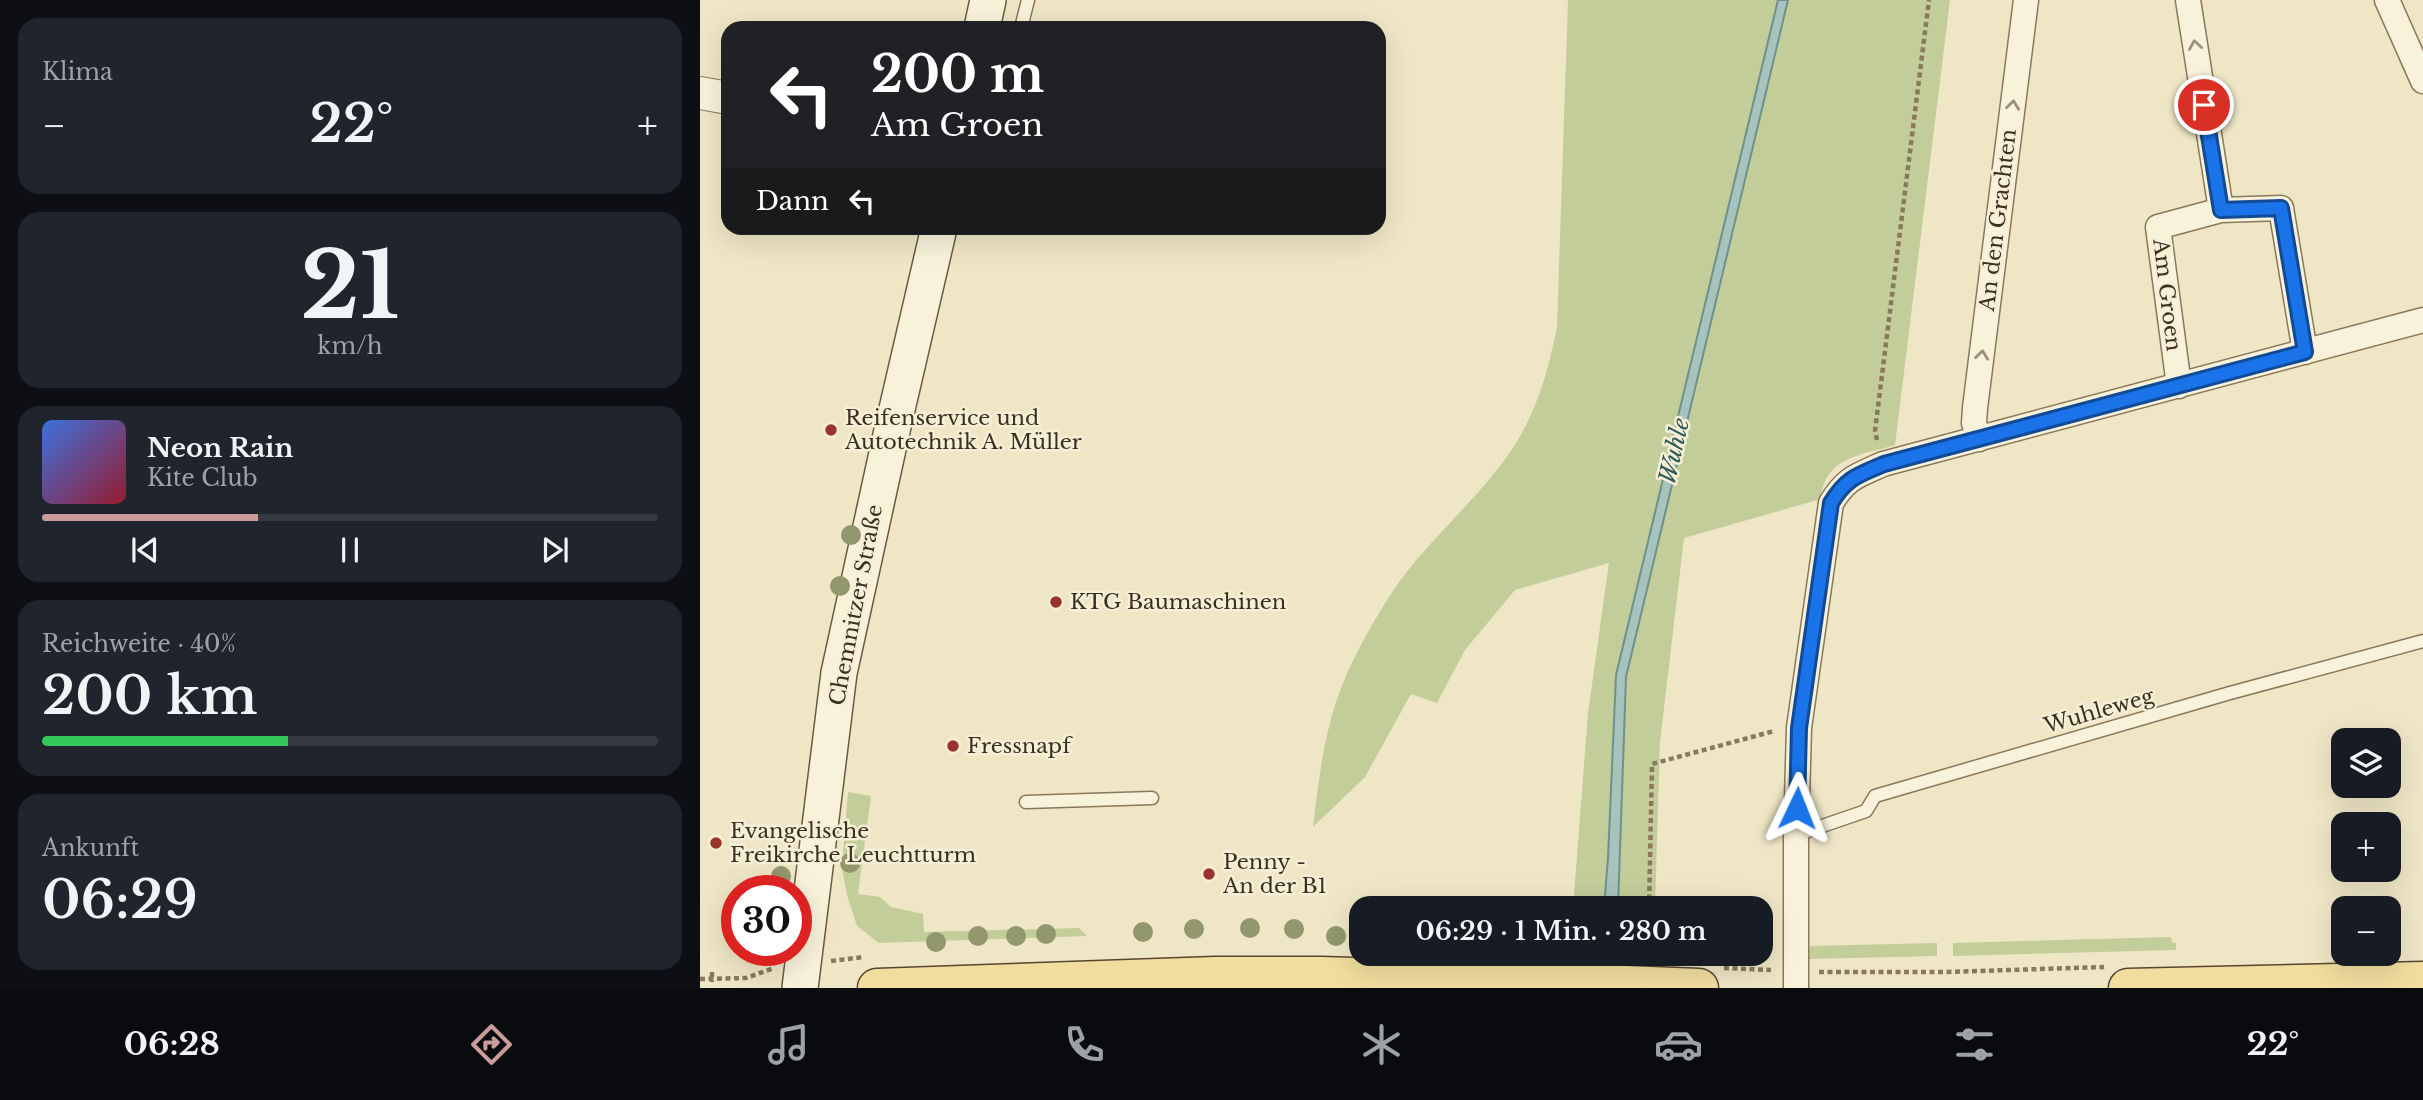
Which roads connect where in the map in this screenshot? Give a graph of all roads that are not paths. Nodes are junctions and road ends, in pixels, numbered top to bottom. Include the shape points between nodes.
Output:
1 (988, 0) edge
2 (1028, 0) edge
3 (2026, 0) edge
4 (2188, 0) edge
5 (2387, 0) edge
6 (984, 21) edge
7 (1023, 21) edge
8 (2423, 81) edge
9 (700, 93) edge
10 (721, 97) edge
11 (2221, 210) junction
12 (937, 235) edge
13 (2423, 320) edge
14 (2305, 352) junction
15 (2179, 386) junction
16 (1979, 439) junction
17 (2423, 640) edge
18 (1152, 798) dead end
19 (1026, 802) dead end
20 (1796, 835) junction
21 (787, 978) edge
22 (2423, 981) edge
23 (2339, 986) edge
24 (877, 988) edge
25 (1699, 988) edge
26 (1796, 988) edge
27 (2128, 988) edge

1 - 6 main road
2 - 7 lane
16 -> 3 street, An den Grachten via 1975,408
11 -> 4 street
5 - 8 street
9 - 10 street
11 - 14 street, Am Groen via 2281,208
11 - 15 street, Am Groen via 2158,227
12 - 21 main road, Chemnitzer Straße via 839,673
13 - 14 street
14 - 15 street
15 - 16 street
16 - 20 street via 1884,464 1850,479 1831,503 1799,728
17 - 20 lane, Wuhleweg via 1875,796 1866,811
18 - 19 lane
20 - 26 street
22 - 23 main road
23 - 27 main road
24 - 25 main road, bridge via 1321,976

